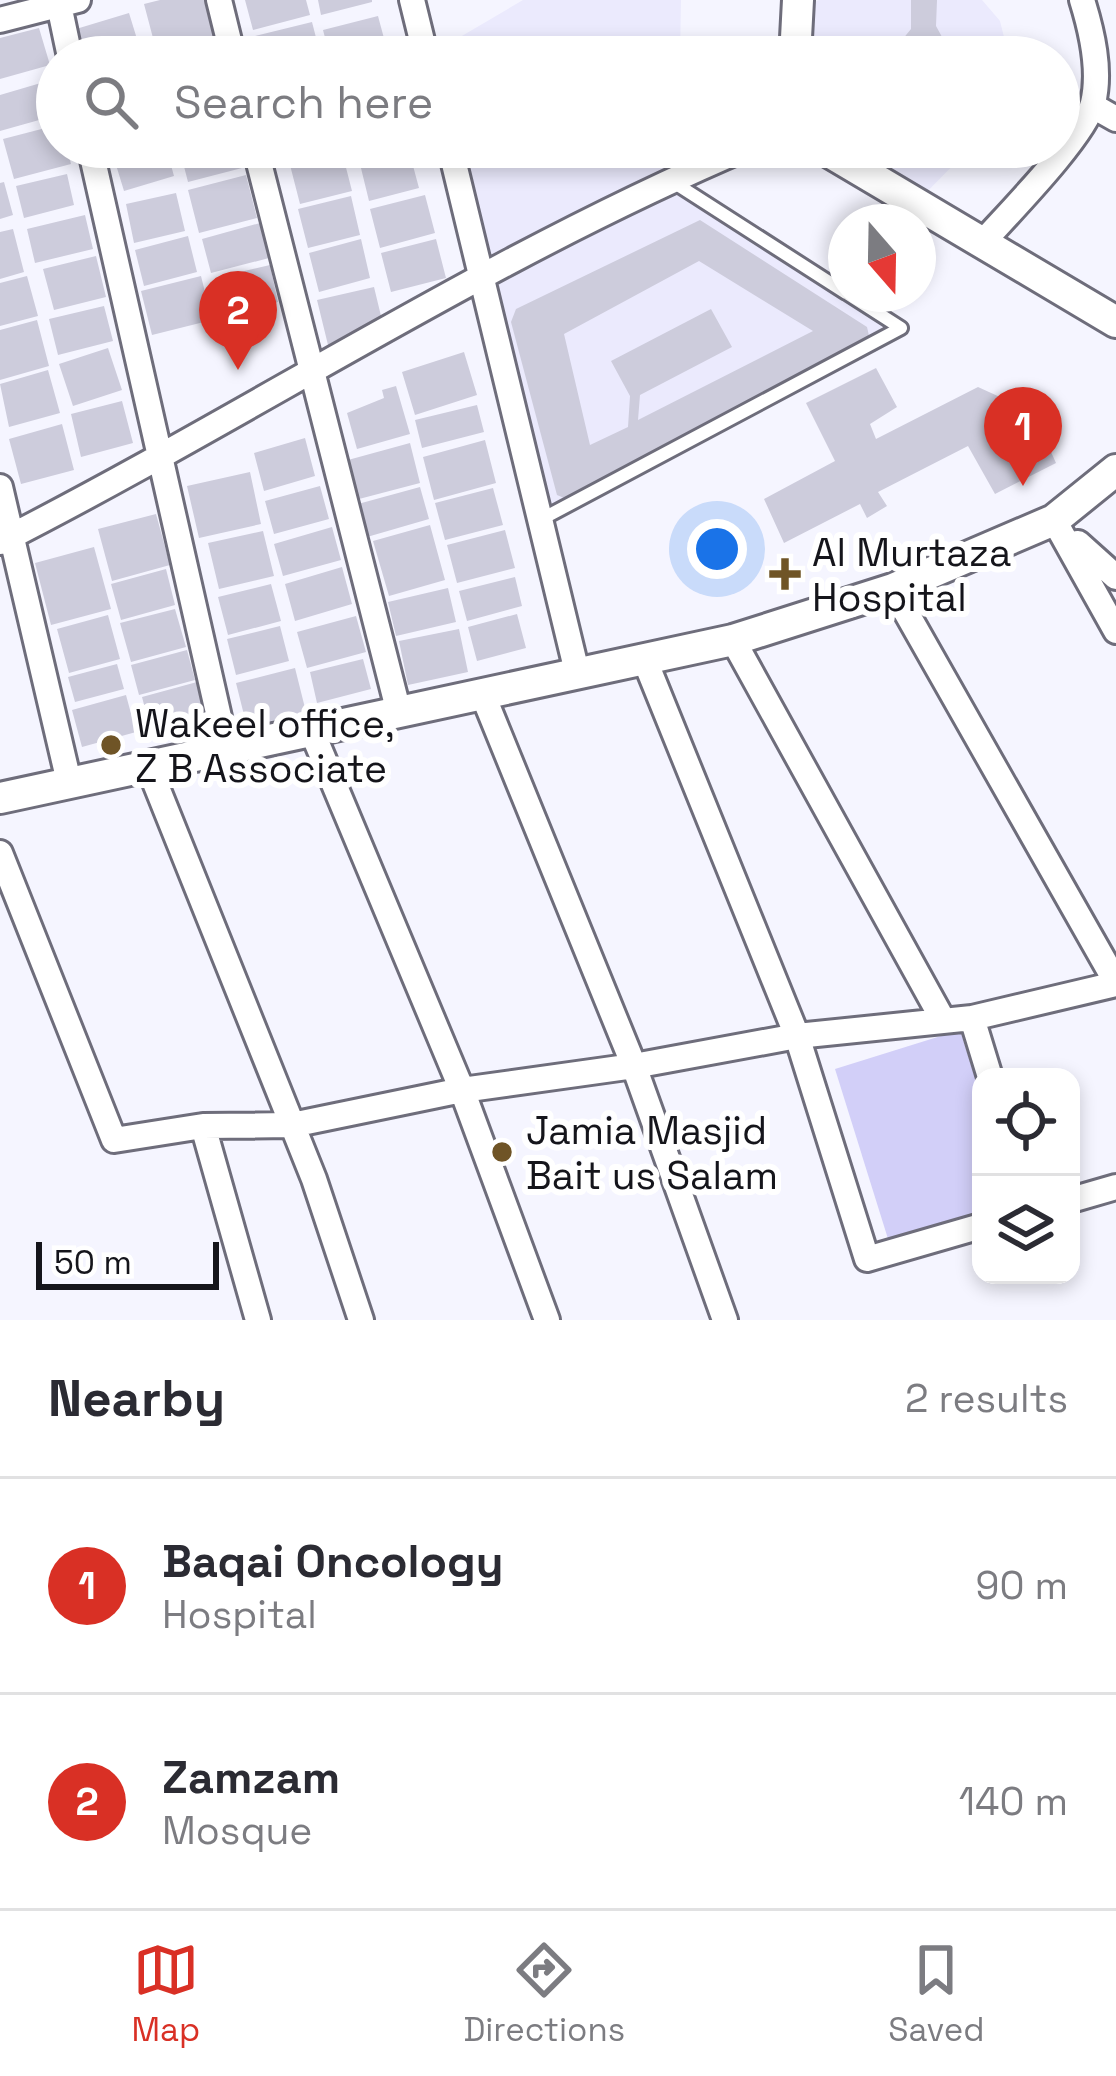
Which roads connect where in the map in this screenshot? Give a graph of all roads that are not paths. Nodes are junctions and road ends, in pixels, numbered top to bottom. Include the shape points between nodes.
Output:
1 (219, 0) edge
2 (412, 0) edge
3 (798, 0) edge
4 (1082, 0) edge
5 (65, 2) edge
6 (0, 20) edge
7 (68, 36) edge
8 (228, 36) edge
9 (421, 36) edge
10 (796, 36) edge
11 (1093, 106) junction
12 (1116, 119) edge
13 (1080, 124) edge
14 (95, 168) edge
15 (260, 168) edge
16 (455, 168) edge
17 (698, 168) edge
18 (856, 168) edge
19 (1048, 168) edge
20 (670, 180) junction
21 (981, 244) junction
22 (483, 278) junction
23 (828, 281) edge
24 (877, 312) edge
25 (1116, 322) edge
26 (310, 369) junction
27 (161, 453) junction
28 (1116, 470) edge
29 (0, 487) edge
30 (1054, 520) junction
31 (538, 521) junction
32 (6, 539) edge
33 (1116, 577) edge
34 (893, 589) junction
35 (1116, 631) edge
36 (733, 640) junction
37 (644, 658) junction
38 (577, 672) junction
39 (483, 695) junction
40 (398, 709) junction
41 (311, 729) junction
42 (226, 748) junction
43 (148, 765) junction
44 (69, 782) junction
45 (0, 798) edge
46 (0, 854) edge
47 (1116, 983) edge
48 (972, 1018) junction
49 (943, 1020) junction
50 (797, 1036) junction
51 (634, 1066) junction
52 (987, 1068) edge
53 (462, 1090) junction
54 (292, 1125) junction
55 (203, 1126) junction
56 (1116, 1187) edge
57 (1080, 1197) edge
58 (972, 1229) edge
59 (258, 1320) edge
60 (361, 1320) edge
61 (547, 1320) edge
62 (724, 1320) edge

1 - 8 street
2 - 9 street
3 - 10 street
4 - 11 street via 1094,39
5 - 6 street
5 - 7 street
11 - 12 street
11 - 13 street
14 - 27 street
15 - 26 street
16 - 22 street
17 - 20 street
18 - 21 street
19 - 21 street
20 - 22 street
20 - 23 lane
21 - 25 street
22 - 26 street
22 - 31 street
24 - 31 lane via 902,328
26 - 27 street
26 - 40 street
27 - 32 street
27 - 42 street
28 - 30 street
29 - 32 street
30 - 33 street
30 - 34 street
30 - 35 street
31 - 38 street
32 - 44 street
34 - 36 street
34 - 47 street
36 - 37 street
36 - 49 street
37 - 38 street
37 - 50 street
38 - 39 street
39 - 40 street
39 - 51 street
40 - 41 street
41 - 42 street
41 - 53 street
42 - 43 street
43 - 44 street
43 - 54 street
44 - 45 street
46 - 55 street via 114,1141
47 - 48 street
48 - 49 street
48 - 52 street
49 - 50 street
50 - 51 street
50 - 58 street via 867,1259
51 - 53 street
51 - 62 street
53 - 54 street
53 - 61 street
54 - 55 street
54 - 60 street
55 - 59 street
56 - 57 street

